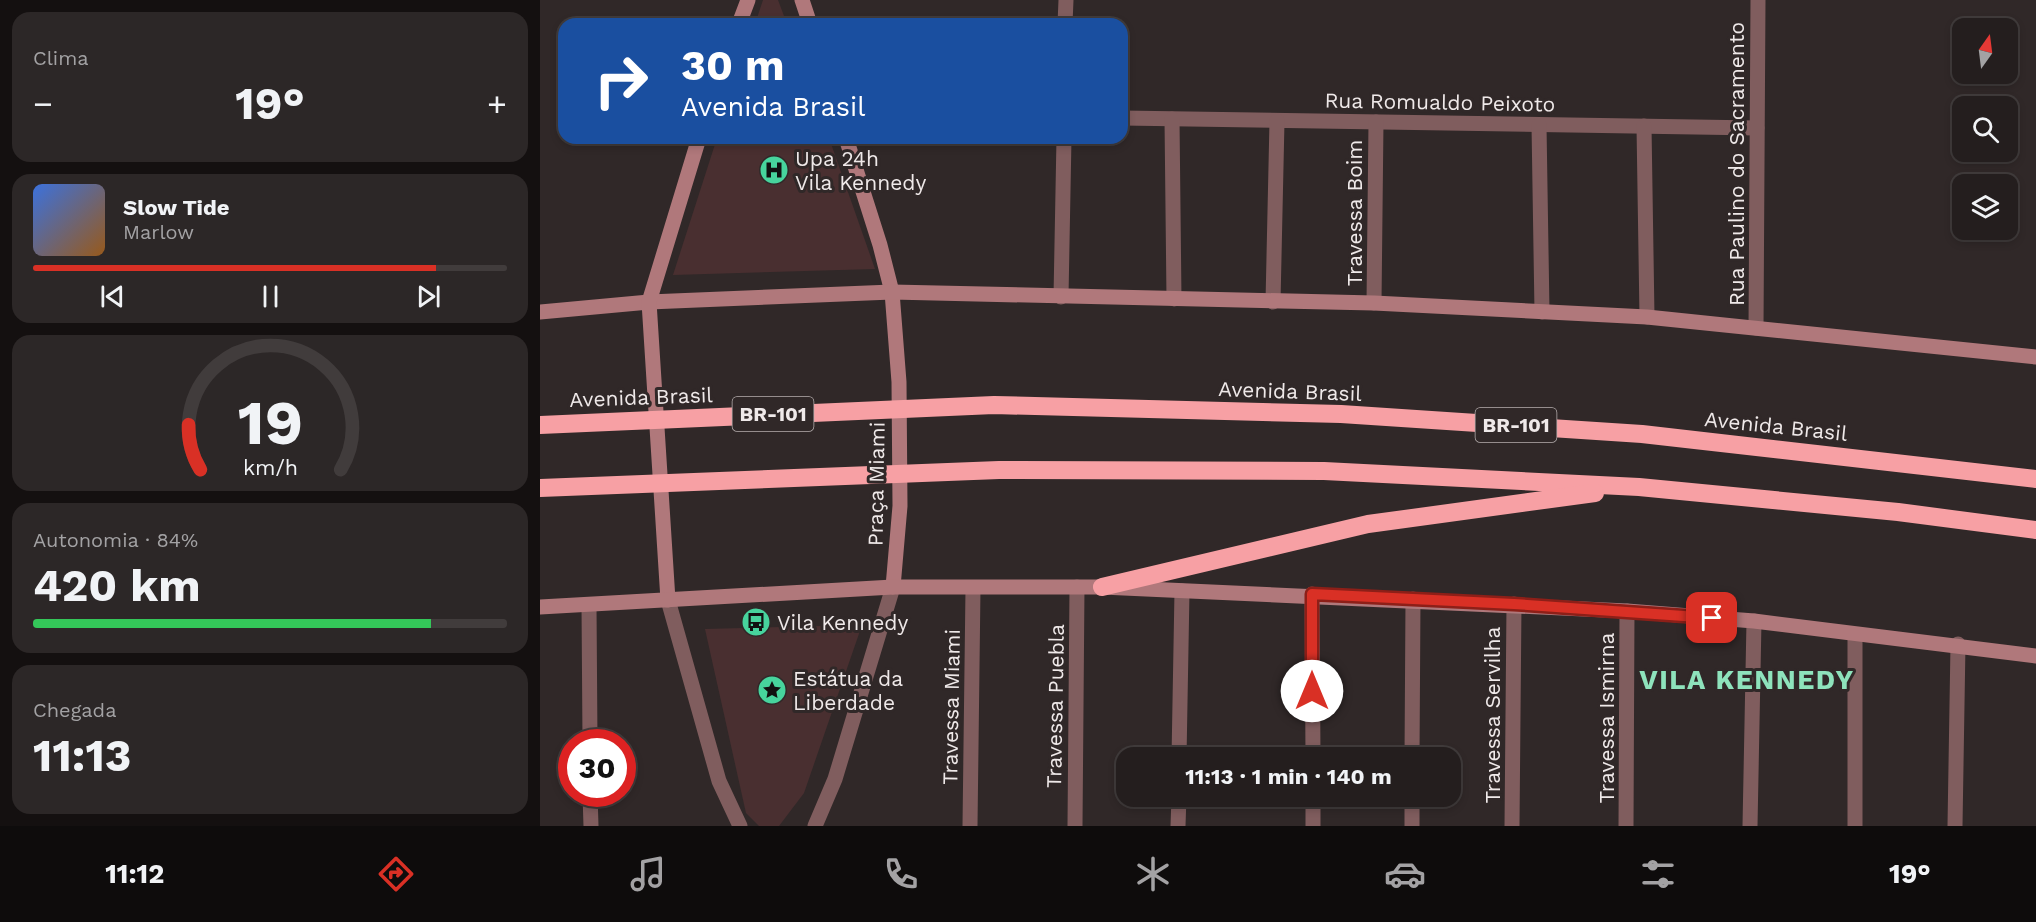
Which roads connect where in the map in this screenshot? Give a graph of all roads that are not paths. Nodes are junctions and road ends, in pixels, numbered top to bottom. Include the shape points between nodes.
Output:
1 (748, 0) edge
2 (802, 0) edge
3 (1066, 0) edge
4 (1758, 0) edge
5 (741, 18) edge
6 (808, 18) edge
7 (1065, 18) edge
8 (1128, 118) edge
9 (1172, 119) junction
10 (1277, 121) junction
11 (1376, 122) junction
12 (1539, 125) junction
13 (1644, 126) junction
14 (1757, 128) junction
15 (697, 144) edge
16 (848, 144) edge
17 (1064, 144) edge
18 (892, 292) junction
19 (1061, 297) junction
20 (1174, 299) junction
21 (650, 302) junction
22 (1273, 302) junction
23 (1374, 303) junction
24 (540, 312) edge
25 (1542, 312) junction
26 (1647, 317) junction
27 (1756, 328) junction
28 (2036, 357) edge
29 (546, 424) edge
30 (2036, 479) edge
31 (1639, 487) junction
32 (540, 488) edge
33 (2036, 530) edge
34 (893, 587) junction
35 (1077, 587) junction
36 (1102, 587) junction
37 (973, 588) junction
38 (1182, 591) junction
39 (1312, 594) junction
40 (1413, 599) junction
41 (668, 600) junction
42 (1514, 604) junction
43 (589, 605) junction
44 (540, 607) edge
45 (1627, 611) junction
46 (1754, 621) junction
47 (1855, 635) junction
48 (1958, 644) junction
49 (2036, 656) edge
50 (590, 729) edge
51 (1179, 747) edge
52 (1313, 747) edge
53 (1412, 747) edge
54 (590, 807) edge
55 (1179, 807) edge
56 (1313, 807) edge
57 (1412, 807) edge
58 (591, 826) edge
59 (740, 826) edge
60 (814, 826) edge
61 (970, 826) edge
62 (1075, 826) edge
63 (1178, 826) edge
64 (1313, 826) edge
65 (1412, 826) edge
66 (1512, 826) edge
67 (1626, 826) edge
68 (1750, 826) edge
69 (1855, 826) edge
70 (1955, 826) edge

1 - 5 street
2 - 6 street
3 - 7 street
4 - 14 street, Rua Paulino do Sacramento
8 - 9 street, Rua Romualdo Peixoto
9 - 10 street, Rua Romualdo Peixoto
9 - 20 street
10 - 11 street, Rua Romualdo Peixoto
10 - 22 street
11 - 12 street, Rua Romualdo Peixoto
11 - 23 street, Travessa Boim
12 - 13 street, Rua Romualdo Peixoto
12 - 25 street
13 - 14 street, Rua Romualdo Peixoto
13 - 26 street
14 - 27 street, Rua Paulino do Sacramento
15 - 21 street
16 - 18 street, Praça Miami
17 - 19 street
18 - 19 street
18 - 21 street
18 - 34 street, Praça Miami via 899,382 900,494
19 - 20 street
20 - 22 street
21 - 24 street
21 - 41 street
22 - 23 street
23 - 25 street
25 - 26 street
26 - 27 street
27 - 28 street
29 - 30 highway, Avenida Brasil / BR-101 via 994,405 1341,414 1642,434
31 - 32 highway via 1324,471 999,470
31 - 33 highway via 1898,512
31 - 36 highway via 1368,524
34 - 37 street
34 - 41 street
34 - 60 street, Praça Miami via 835,779
35 - 36 street
35 - 37 street
35 - 62 street, Travessa Puebla
36 - 38 street
37 - 61 street, Travessa Miami
38 - 39 street
38 - 51 street
39 - 40 street
39 - 52 street
40 - 42 street
40 - 53 street
41 - 43 street
41 - 59 street via 719,781
42 - 45 street
42 - 66 street, Travessa Servilha
43 - 44 street
43 - 50 street
45 - 46 street
45 - 67 street, Travessa Ismirna
46 - 47 street
46 - 68 street
47 - 48 street
47 - 69 street
48 - 49 street
48 - 70 street
54 - 58 street
55 - 63 street
56 - 64 street
57 - 65 street

